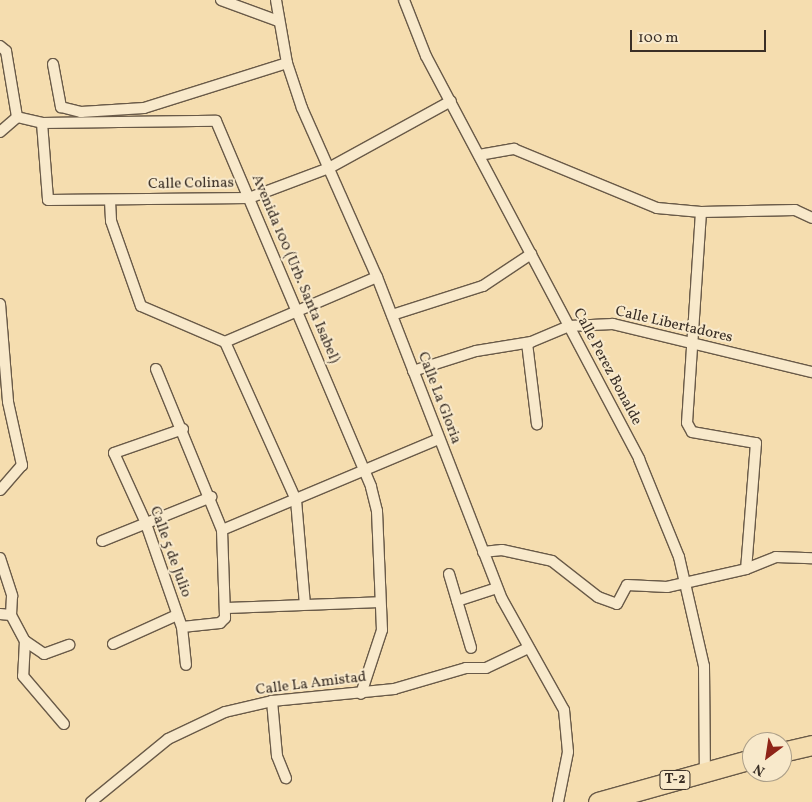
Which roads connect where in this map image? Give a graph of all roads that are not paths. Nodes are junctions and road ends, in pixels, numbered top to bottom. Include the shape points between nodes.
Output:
1 (221, 0) edge
2 (276, 0) edge
3 (404, 0) edge
4 (278, 21) junction
5 (0, 46) edge
6 (287, 63) junction
7 (53, 64) dead end
8 (451, 101) junction
9 (17, 117) junction
10 (42, 123) junction
11 (0, 132) edge
12 (479, 155) junction
13 (329, 168) junction
14 (249, 198) junction
15 (110, 201) junction
16 (702, 212) junction
17 (812, 218) edge
18 (531, 254) junction
19 (377, 277) junction
20 (0, 304) edge
21 (297, 311) junction
22 (392, 315) junction
23 (569, 326) junction
24 (225, 342) junction
25 (527, 343) junction
26 (692, 344) junction
27 (156, 369) dead end
28 (413, 371) junction
29 (812, 372) edge
30 (538, 424) dead end
31 (183, 429) junction
32 (438, 439) junction
33 (364, 467) junction
34 (0, 490) edge
35 (211, 497) junction
36 (296, 500) junction
37 (145, 521) junction
38 (222, 530) junction
39 (102, 540) dead end
40 (483, 552) junction
41 (0, 558) edge
42 (812, 558) edge
43 (746, 569) junction
44 (449, 574) dead end
45 (686, 582) junction
46 (497, 588) junction
47 (457, 601) junction
48 (380, 602) junction
49 (305, 604) junction
50 (227, 608) junction
51 (5, 615) edge
52 (177, 616) junction
53 (182, 627) junction
54 (25, 641) junction
55 (113, 644) dead end
56 (69, 645) dead end
57 (471, 648) dead end
58 (526, 649) junction
59 (186, 665) dead end
60 (361, 694) junction
61 (272, 701) junction
62 (64, 724) dead end
63 (812, 745) edge
64 (792, 750) edge
65 (742, 762) edge
66 (705, 771) junction
67 (286, 778) dead end
68 (91, 802) edge
69 (558, 802) edge
70 (598, 802) edge

1 - 4 street
2 - 4 street, Calle La Gloria
3 - 8 street, Calle Perez Bonalde via 426,56
4 - 6 street, Calle La Gloria
5 - 9 street via 6,51
6 - 7 street via 144,108 81,112 62,106
6 - 13 street, Calle La Gloria
8 - 12 street, Calle Perez Bonalde
8 - 13 street, Calle Colinas
9 - 10 street, Avenida 100 (Urb. Santa Isabel)
9 - 11 street
10 - 14 street, Avenida 100 (Urb. Santa Isabel) via 216,121
10 - 15 street, Calle Colinas via 48,200
12 - 16 street via 514,149 657,208
12 - 18 street, Calle Perez Bonalde
13 - 14 street, Calle Colinas
13 - 19 street, Calle La Gloria
14 - 15 street, Calle Colinas
14 - 21 street, Avenida 100 (Urb. Santa Isabel)
15 - 24 street via 111,221 141,306
16 - 17 street via 795,210
16 - 26 street
18 - 22 street via 483,286
18 - 23 street, Calle Perez Bonalde
19 - 21 street
19 - 22 street, Calle La Gloria
20 - 34 street via 8,402 22,465
21 - 24 street
21 - 33 street, Avenida 100 (Urb. Santa Isabel)
22 - 28 street, Calle La Gloria
23 - 25 street, Calle Libertadores
23 - 26 street, Calle Libertadores via 613,324
23 - 45 street, Calle Perez Bonalde via 639,459
24 - 36 street
25 - 28 street, Calle Libertadores via 476,351
25 - 30 street
26 - 29 street, Calle Libertadores
26 - 43 street via 687,423 692,432 756,443
27 - 31 street
28 - 32 street, Calle La Gloria
31 - 35 street
31 - 37 street, Calle 5 de Julio via 114,454
32 - 33 street
32 - 40 street, Calle La Gloria
33 - 36 street
33 - 48 street, Avenida 100 (Urb. Santa Isabel) via 377,511
35 - 37 street
35 - 38 street
36 - 38 street
36 - 49 street
37 - 39 street
37 - 52 street, Calle 5 de Julio
38 - 50 street
40 - 45 street via 502,550 552,561 598,597 617,604 627,585 667,587
40 - 46 street, Calle La Gloria
41 - 51 street via 12,596
42 - 43 street via 776,556
43 - 45 street
44 - 47 street
45 - 66 street, Calle Perez Bonalde via 704,666
46 - 47 street
46 - 58 street, Calle La Gloria
47 - 57 street
48 - 49 street
48 - 60 street, Avenida 100 (Urb. Santa Isabel) via 382,630
49 - 50 street
50 - 53 street via 220,623
51 - 54 street
52 - 53 street, Calle 5 de Julio
52 - 55 street
53 - 59 street, Calle 5 de Julio
54 - 56 street via 44,654
54 - 62 street via 23,676
58 - 60 street, Calle La Amistad via 486,668 466,668
58 - 69 street, Calle La Gloria via 553,686 569,725
60 - 61 street, Calle La Amistad
61 - 67 street via 277,756
61 - 68 street, Calle La Amistad via 196,724 168,739
63 - 64 highway
65 - 66 highway, T-2
66 - 70 highway, T-2

